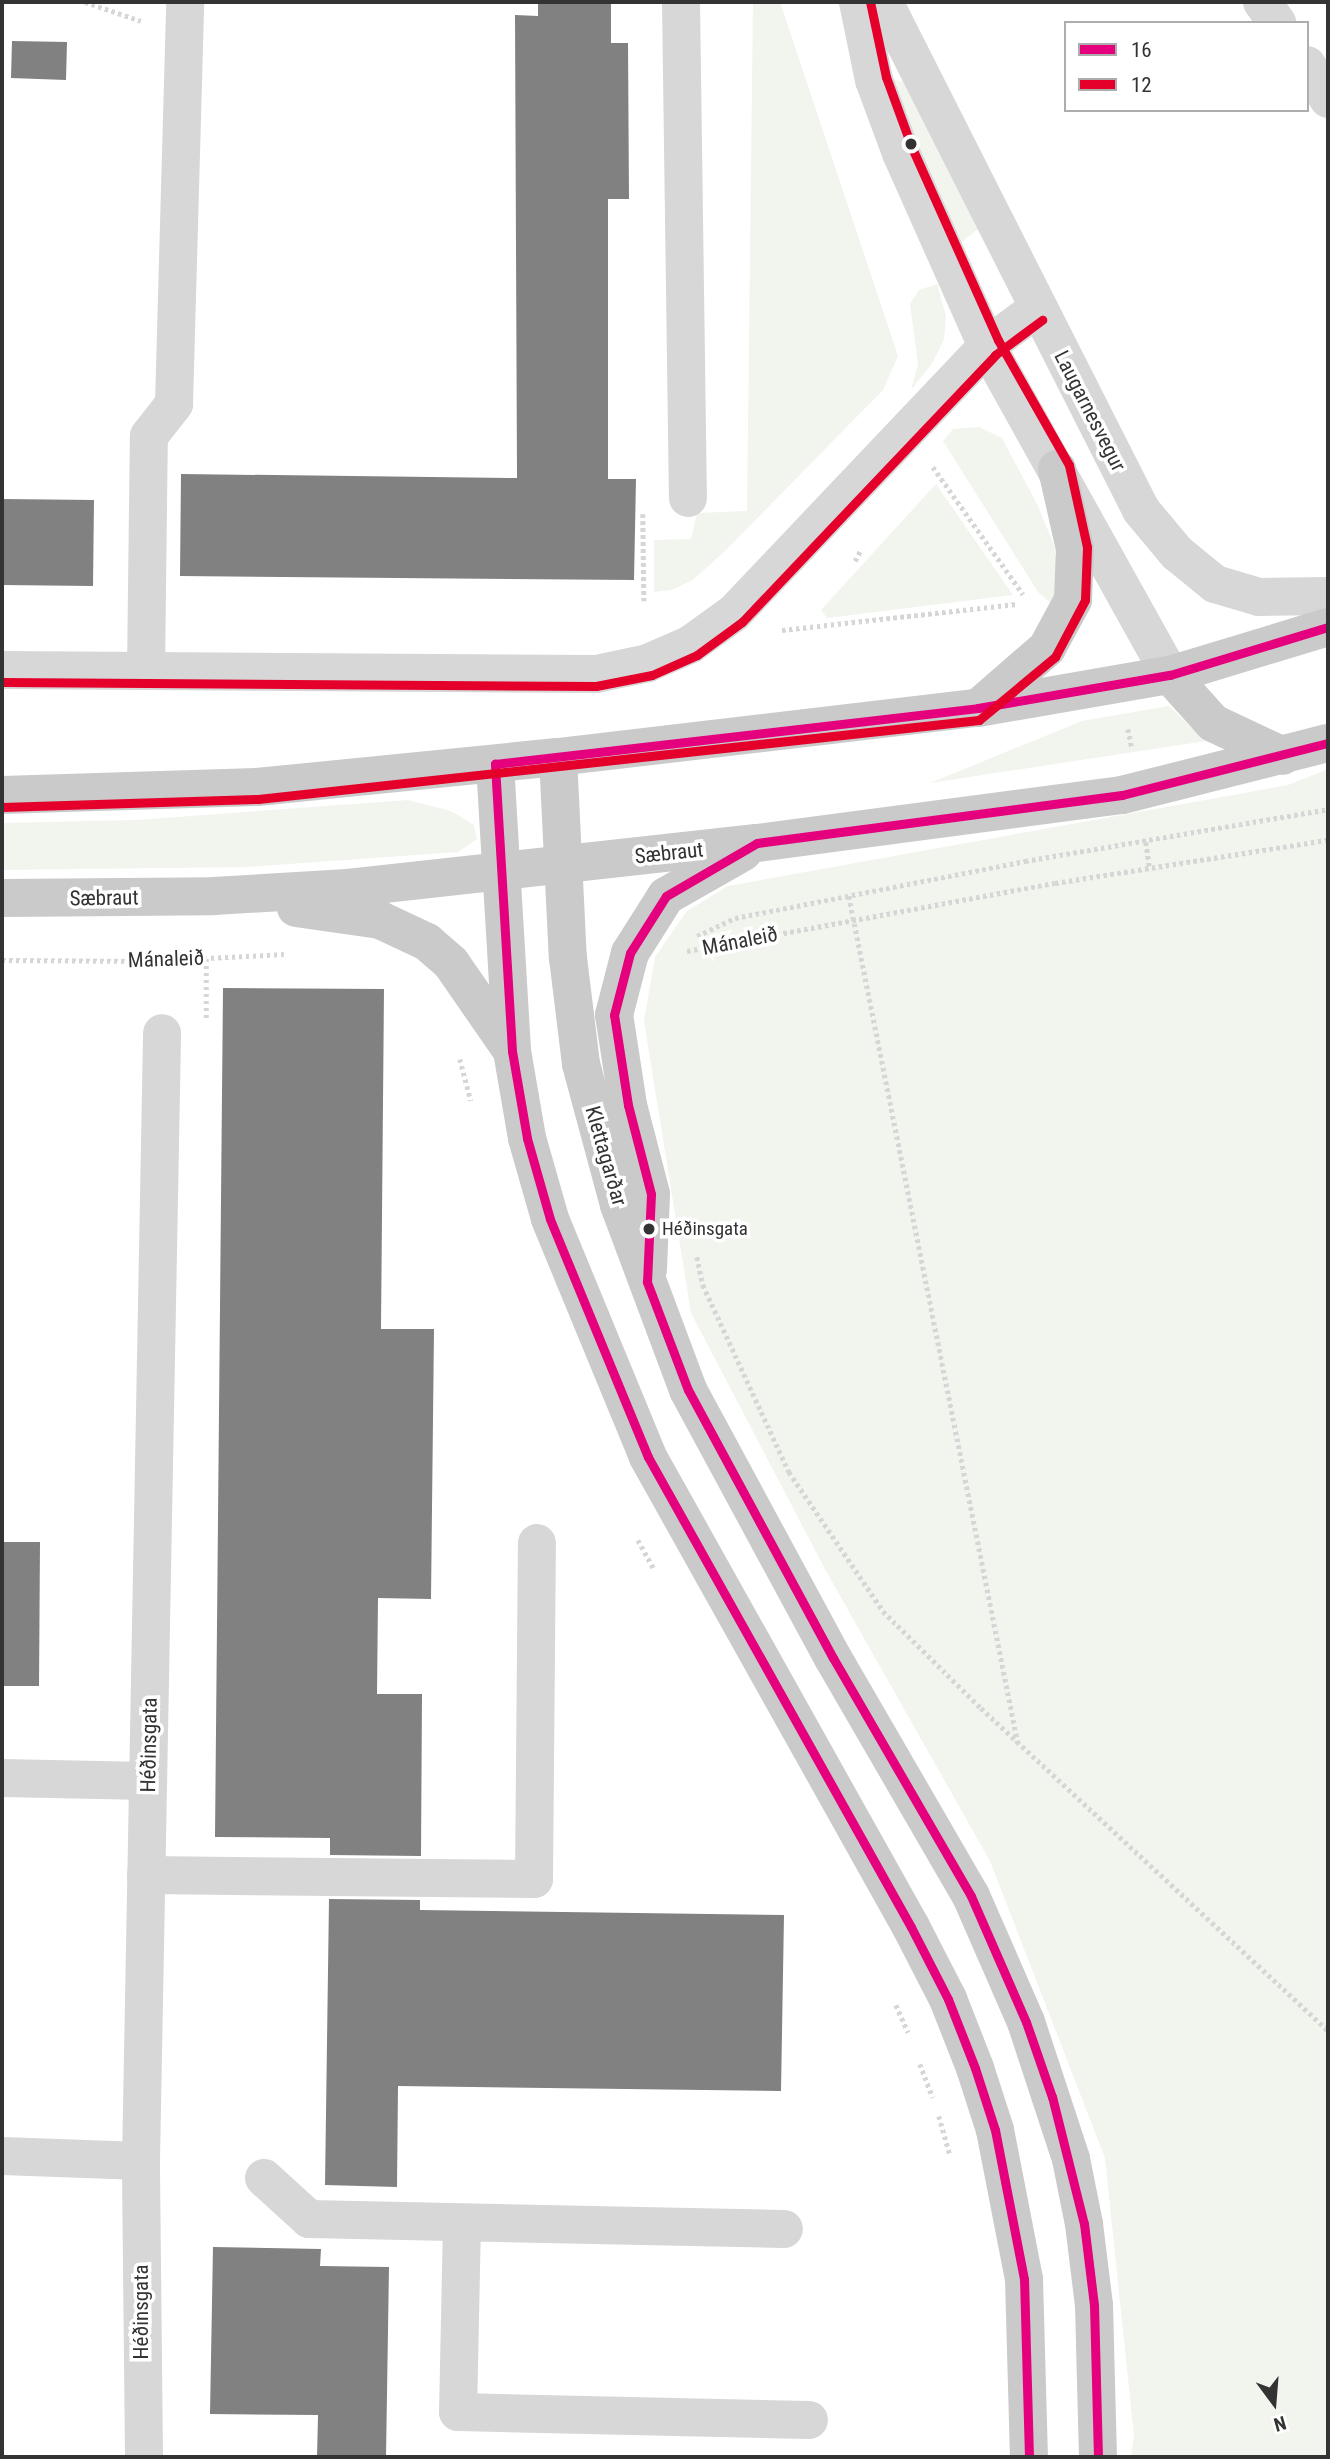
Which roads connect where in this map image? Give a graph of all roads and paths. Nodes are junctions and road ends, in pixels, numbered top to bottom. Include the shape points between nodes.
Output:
1 (85, 2) edge
2 (681, 2) edge
3 (858, 2) edge
4 (884, 2) edge
5 (1262, 2) edge
6 (184, 18) edge
7 (1276, 21) edge
8 (1309, 68) edge
9 (1328, 99) edge
10 (1038, 308) junction
11 (988, 346) junction
12 (932, 457) dead end
13 (1057, 469) junction
14 (688, 498) dead end
15 (1328, 596) edge
16 (1328, 626) edge
17 (773, 636) dead end
18 (2, 670) edge
19 (146, 671) junction
20 (1170, 675) junction
21 (978, 708) junction
22 (1127, 723) dead end
23 (1328, 743) edge
24 (1283, 756) junction
25 (558, 757) junction
26 (1133, 758) dead end
27 (495, 764) junction
28 (2, 795) edge
29 (1328, 809) edge
30 (1145, 829) dead end
31 (1328, 840) edge
32 (1146, 842) junction
33 (757, 843) junction
34 (565, 864) junction
35 (1150, 869) junction
36 (505, 872) junction
37 (214, 896) junction
38 (849, 896) junction
39 (2, 898) edge
40 (854, 919) junction
41 (684, 952) junction
42 (296, 953) dead end
43 (2, 960) edge
44 (678, 963) dead end
45 (162, 1033) dead end
46 (512, 1051) junction
47 (459, 1055) dead end
48 (472, 1107) dead end
49 (695, 1246) dead end
50 (647, 1282) junction
51 (634, 1533) dead end
52 (537, 1543) dead end
53 (660, 1580) dead end
54 (1018, 1744) junction
55 (2, 1778) edge
56 (148, 1781) junction
57 (146, 1875) junction
58 (892, 1996) dead end
59 (1328, 2031) edge
60 (911, 2039) dead end
61 (916, 2050) dead end
62 (2, 2156) edge
63 (141, 2161) junction
64 (953, 2164) dead end
65 (264, 2178) dead end
66 (462, 2223) junction
67 (784, 2229) dead end
68 (809, 2420) dead end
69 (144, 2457) edge
70 (1030, 2457) edge
71 (1098, 2457) edge

1 - 6 path
2 - 14 street
3 - 11 street via 874,80 901,153
4 - 10 street, Laugarnesvegur
5 - 7 street
6 - 19 street via 174,404 149,436
8 - 9 street
10 - 11 street
10 - 15 street, Laugarnesvegur via 1141,510 1177,553 1215,584 1259,597
11 - 13 street
11 - 19 street via 734,612 691,644 648,663 596,674
12 - 17 path via 932,465 1028,603 783,630
13 - 20 street
13 - 21 main road via 1075,549 1073,600 1048,648
16 - 20 main road
18 - 19 street
20 - 21 main road
20 - 24 main road via 1213,723
21 - 25 main road
22 - 26 path
23 - 24 main road, Sæbraut
24 - 33 main road, Sæbraut via 1122,795
25 - 27 main road
25 - 34 main road, Klettagarðar
27 - 28 main road via 257,787
27 - 36 main road
29 - 32 path, Mánaleið
30 - 32 path
31 - 35 path, Mánaleið
32 - 35 path
32 - 38 path, Mánaleið
33 - 34 main road, Sæbraut
33 - 50 main road via 666,896 643,928 614,1015 628,1105 650,1194
34 - 36 main road, Sæbraut
34 - 50 main road, Klettagarðar via 568,958 581,1064 598,1138
35 - 40 path, Mánaleið
36 - 37 main road, Sæbraut
36 - 46 main road
37 - 39 main road, Sæbraut
37 - 46 main road via 380,920 427,942 451,964
38 - 40 path
38 - 41 path, Mánaleið via 736,918 710,927
40 - 41 path, Mánaleið
40 - 54 path
41 - 44 path
42 - 43 path, Mánaleið via 148,961
45 - 56 street, Héðinsgata
46 - 70 main road via 527,1138 550,1219 648,1457 911,1927 948,1999 975,2068 995,2130 1024,2279
47 - 48 path
49 - 54 path via 703,1285 789,1472 883,1611
50 - 71 main road, Klettagarðar via 688,1390 833,1658 971,1896 1026,2022 1071,2159 1084,2224 1098,2379
51 - 53 path
52 - 57 street via 534,1880
54 - 59 path
55 - 56 street
56 - 57 street, Héðinsgata
57 - 63 street, Héðinsgata
58 - 60 path
61 - 64 path
62 - 63 street
63 - 69 street, Héðinsgata
65 - 66 street via 309,2219
66 - 67 street
66 - 68 street via 458,2412

